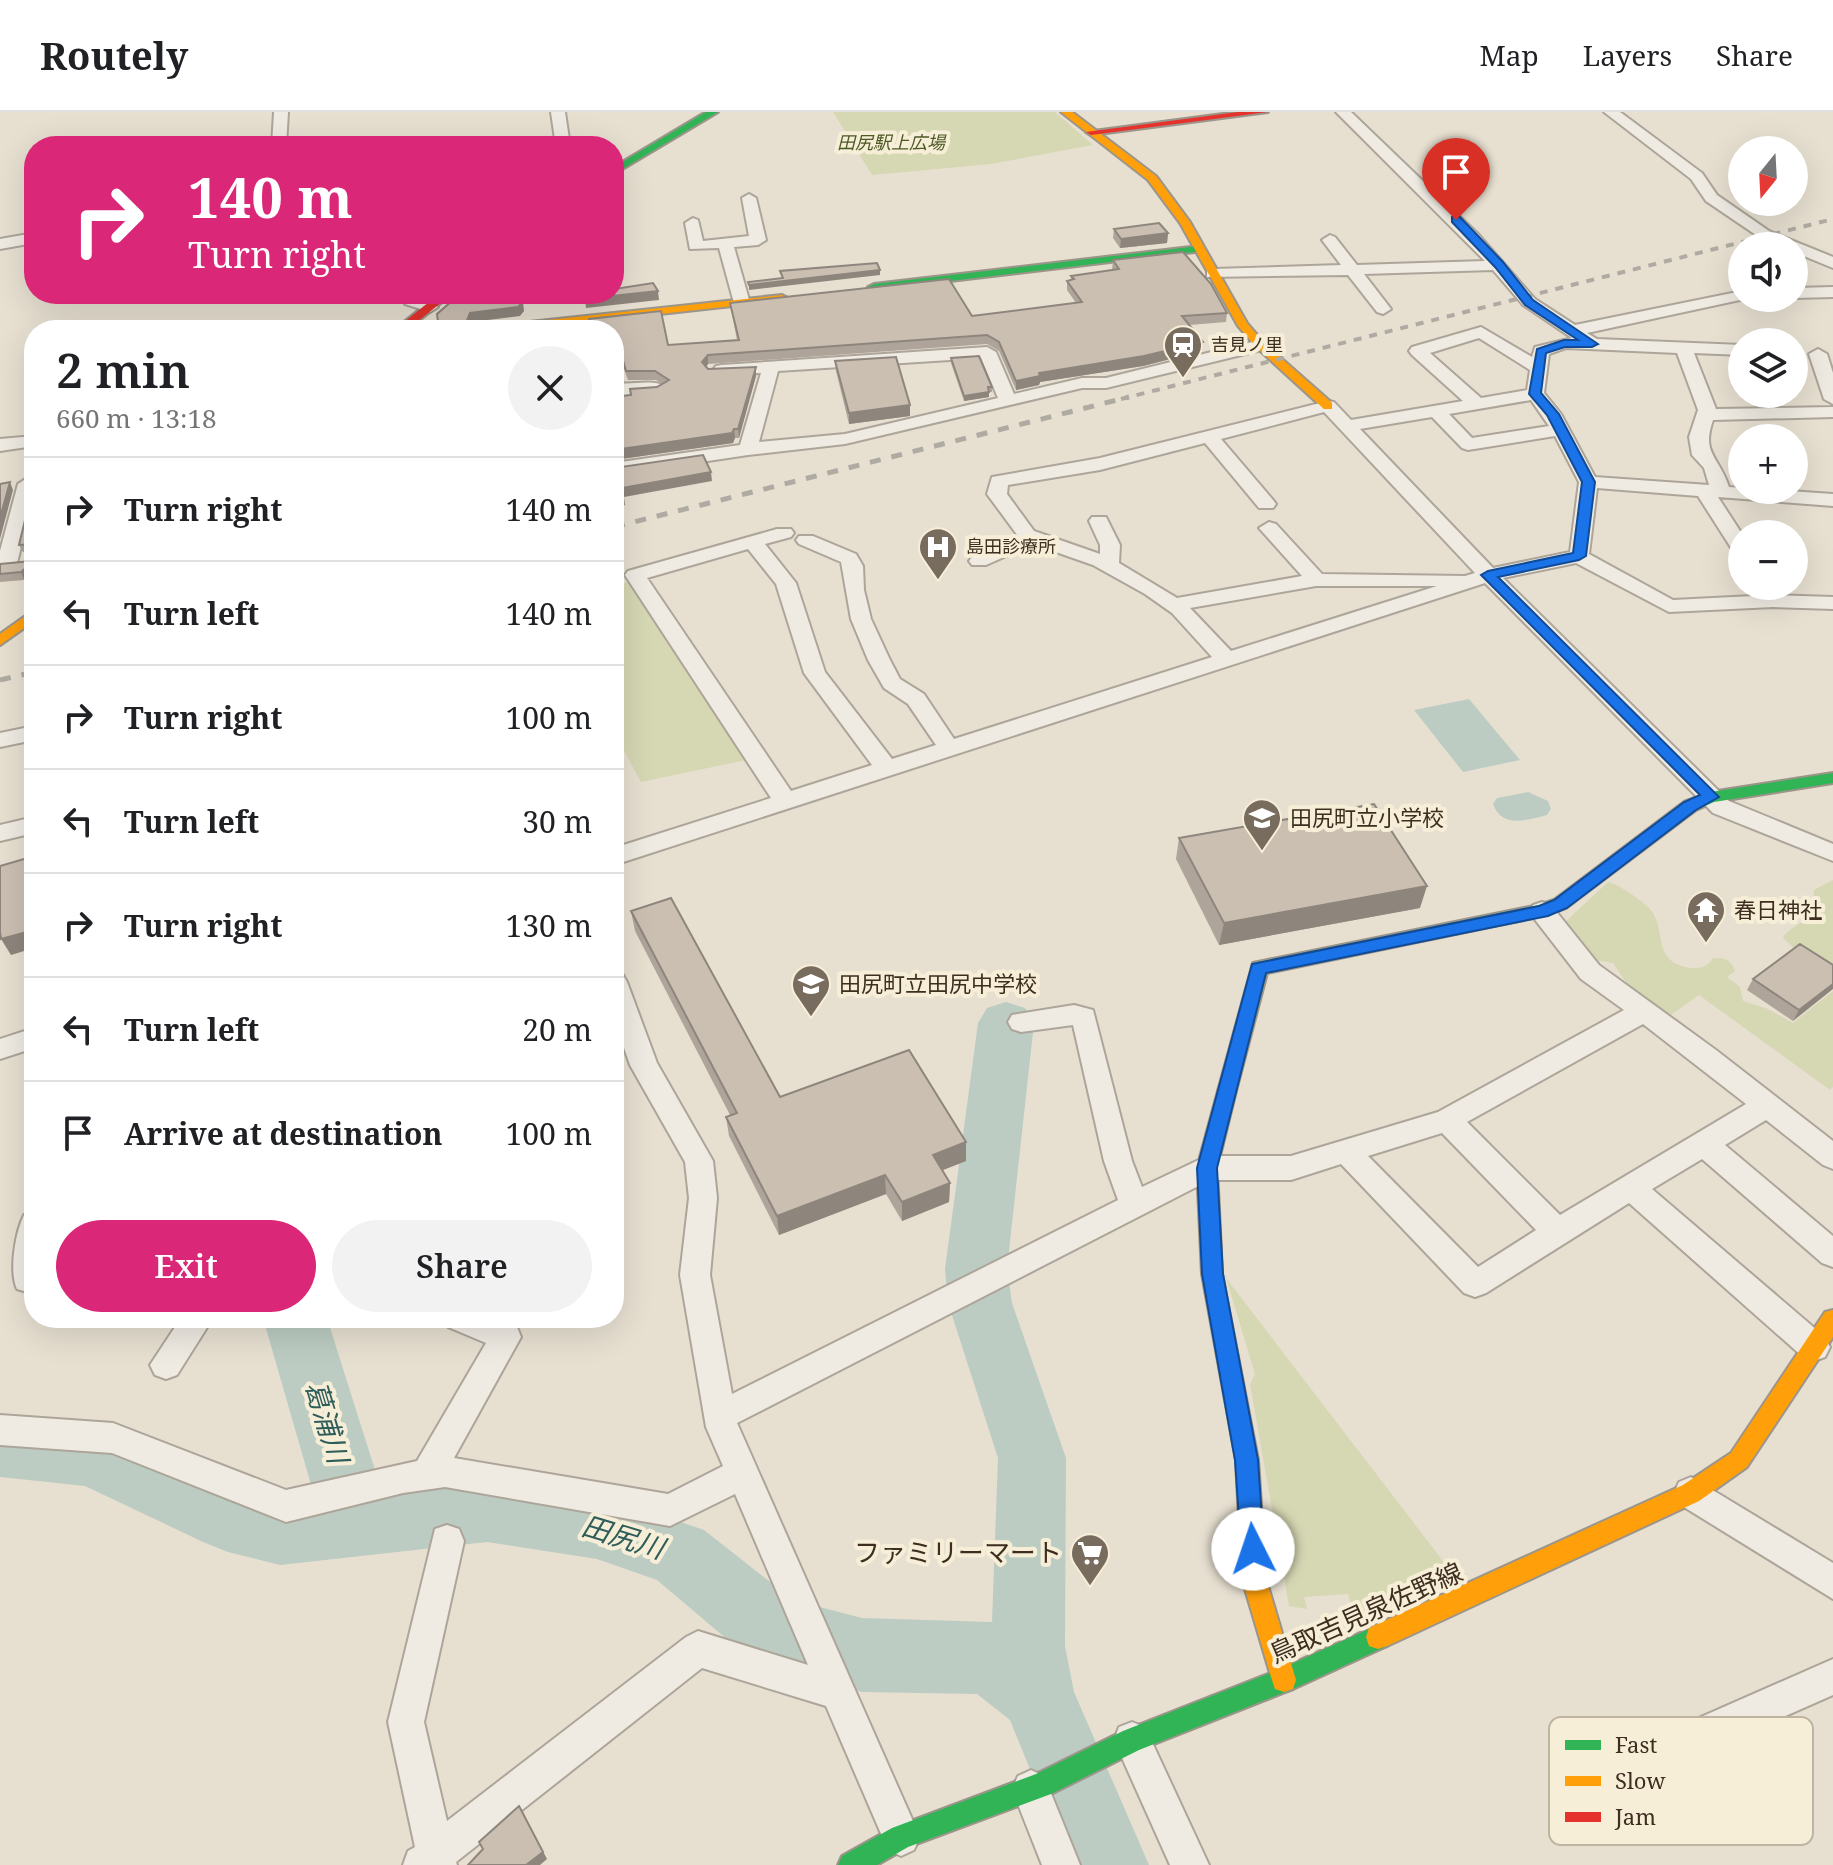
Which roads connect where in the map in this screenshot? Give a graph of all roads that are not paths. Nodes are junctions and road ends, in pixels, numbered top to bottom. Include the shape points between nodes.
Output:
1 (281, 112) edge
2 (558, 112) edge
3 (713, 112) edge
4 (1066, 112) edge
5 (1263, 112) edge
6 (1343, 112) edge
7 (1611, 112) edge
8 (1091, 132) junction
9 (280, 136) edge
10 (562, 136) edge
11 (624, 165) edge
12 (749, 198) dead end
13 (693, 223) dead end
14 (24, 240) edge
15 (1330, 240) dead end
16 (0, 244) edge
17 (726, 245) junction
18 (1199, 249) junction
19 (1833, 263) edge
20 (1499, 265) junction
21 (1352, 268) junction
22 (1213, 274) junction
23 (852, 290) edge
24 (1833, 292) edge
25 (1808, 293) edge
26 (805, 295) edge
27 (1728, 299) edge
28 (742, 303) junction
29 (420, 304) edge
30 (434, 304) edge
31 (430, 307) junction
32 (1383, 309) dead end
33 (413, 320) edge
34 (578, 320) edge
35 (1572, 331) junction
36 (1592, 344) junction
37 (1260, 345) junction
38 (1683, 347) junction
39 (1728, 349) edge
40 (1826, 355) edge
41 (771, 367) junction
42 (1538, 368) junction
43 (715, 371) edge
44 (658, 388) edge
45 (624, 390) edge
46 (1535, 394) junction
47 (1833, 399) edge
48 (1008, 401) junction
49 (1476, 403) junction
50 (1328, 406) junction
51 (1435, 410) junction
52 (1833, 412) edge
53 (1706, 415) junction
54 (1345, 426) junction
55 (1561, 430) junction
56 (1209, 436) junction
57 (24, 442) edge
58 (0, 445) edge
59 (748, 449) junction
60 (624, 468) edge
61 (1588, 482) junction
62 (1713, 491) junction
63 (24, 494) edge
64 (1833, 500) edge
65 (1266, 504) dead end
66 (1099, 521) dead end
67 (1728, 522) edge
68 (1269, 528) dead end
69 (784, 533) dead end
70 (1032, 537) junction
71 (806, 540) dead end
72 (753, 542) junction
73 (1579, 556) junction
74 (24, 561) edge
75 (979, 561) dead end
76 (4, 564) edge
77 (1109, 566) junction
78 (1481, 578) junction
79 (1316, 580) junction
80 (1728, 598) edge
81 (1808, 599) edge
82 (1833, 603) edge
83 (1173, 605) junction
84 (24, 622) edge
85 (0, 641) edge
86 (1227, 660) junction
87 (24, 735) edge
88 (0, 740) edge
89 (950, 749) junction
90 (888, 770) junction
91 (1833, 778) edge
92 (1711, 797) junction
93 (786, 802) junction
94 (24, 827) edge
95 (0, 833) edge
96 (1833, 853) edge
97 (624, 854) edge
98 (1542, 911) junction
99 (624, 1010) edge
100 (1643, 1012) junction
101 (1021, 1022) dead end
102 (24, 1041) edge
103 (0, 1049) edge
104 (1766, 1106) junction
105 (1447, 1120) junction
106 (1704, 1144) junction
107 (1346, 1151) junction
108 (1833, 1157) edge
109 (1207, 1168) junction
110 (1632, 1189) junction
111 (1134, 1205) junction
112 (1557, 1232) junction
113 (1833, 1254) edge
114 (1833, 1319) edge
115 (191, 1328) edge
116 (484, 1328) edge
117 (1814, 1347) junction
118 (166, 1365) dead end
119 (720, 1416) junction
120 (0, 1430) edge
121 (742, 1473) junction
122 (427, 1475) junction
123 (1691, 1493) junction
124 (447, 1541) dead end
125 (1832, 1585) edge
126 (1833, 1677) edge
127 (1284, 1680) junction
128 (838, 1692) junction
129 (1743, 1717) edge
130 (1116, 1749) junction
131 (1036, 1787) junction
132 (901, 1837) junction
133 (432, 1862) edge
134 (851, 1865) edge
135 (1061, 1865) edge
136 (1190, 1865) edge

1 - 9 street
2 - 10 street
3 - 11 street
4 - 8 street
5 - 8 street
6 - 20 street
7 - 19 street via 1697,176 1711,198 1764,234
8 - 18 street via 1152,178
12 - 17 street via 758,240
13 - 17 street via 696,246
14 - 16 street
15 - 21 street
17 - 28 street
18 - 22 street
18 - 23 street
20 - 21 street
20 - 35 street via 1529,302
21 - 22 street
21 - 32 street
22 - 37 street
24 - 25 street
26 - 28 street
27 - 35 street
28 - 34 street
29 - 31 street
30 - 31 street
31 - 33 street
35 - 36 street
36 - 38 street
36 - 42 street via 1564,343 1541,351
37 - 48 street
37 - 50 street
38 - 39 street
38 - 53 street
40 - 47 street
41 - 43 street
41 - 48 street via 987,352
41 - 59 street
42 - 46 street
42 - 49 street via 1481,332 1418,351
44 - 45 street
46 - 49 street
46 - 55 street
48 - 59 street via 845,439
49 - 51 street
50 - 54 street
50 - 56 street
51 - 54 street
51 - 55 street via 1468,444
52 - 53 street
53 - 62 street via 1698,437 1701,455 1713,466
54 - 78 street
55 - 61 street
56 - 65 street
56 - 70 street via 1100,464 999,481 997,494
57 - 58 street
59 - 60 street
61 - 62 street
61 - 73 street
62 - 64 street
62 - 67 street
63 - 76 street
66 - 77 street via 1110,545
68 - 79 street
69 - 72 street
70 - 75 street
70 - 77 street
71 - 89 street via 849,558 861,619 879,660 892,683 916,699
72 - 90 street via 786,583 815,673
72 - 93 street via 635,575
73 - 78 street
73 - 80 street via 1669,606
74 - 76 street
77 - 83 street
78 - 79 street
78 - 86 street
78 - 92 street
79 - 83 street
81 - 82 street
83 - 86 street
84 - 85 street
86 - 89 street
87 - 88 street
89 - 90 street
90 - 93 street
91 - 92 street
92 - 96 street via 1721,807
92 - 98 street via 1690,806 1560,904
93 - 97 street
94 - 95 street
98 - 100 street via 1590,972
98 - 109 street via 1259,968
99 - 119 street via 644,1065 699,1161 703,1198 695,1275
100 - 104 street
100 - 105 street
101 - 111 street via 1084,1017 1118,1161
102 - 103 street
104 - 106 street
104 - 108 street
105 - 107 street
105 - 112 street
106 - 110 street
106 - 113 street
107 - 109 street via 1291,1168
107 - 112 street via 1475,1284
109 - 111 street
109 - 127 street via 1212,1274 1247,1460 1254,1579
110 - 112 street
110 - 117 street
111 - 119 street
114 - 117 street, 鳥取吉見泉佐野線
115 - 118 street
116 - 122 street via 506,1337
117 - 123 street, 鳥取吉見泉佐野線 via 1739,1460
119 - 121 street
120 - 122 street via 113,1438 286,1506
121 - 122 street via 670,1510 445,1472
121 - 128 street
123 - 125 street
123 - 127 street, 鳥取吉見泉佐野線
124 - 133 street via 406,1722
126 - 129 street
127 - 130 street, 鳥取吉見泉佐野線
128 - 132 street
128 - 133 street via 698,1649
130 - 131 street, 鳥取吉見泉佐野線
130 - 136 street
131 - 132 street, 鳥取吉見泉佐野線
131 - 135 street
132 - 134 street, 鳥取吉見泉佐野線

